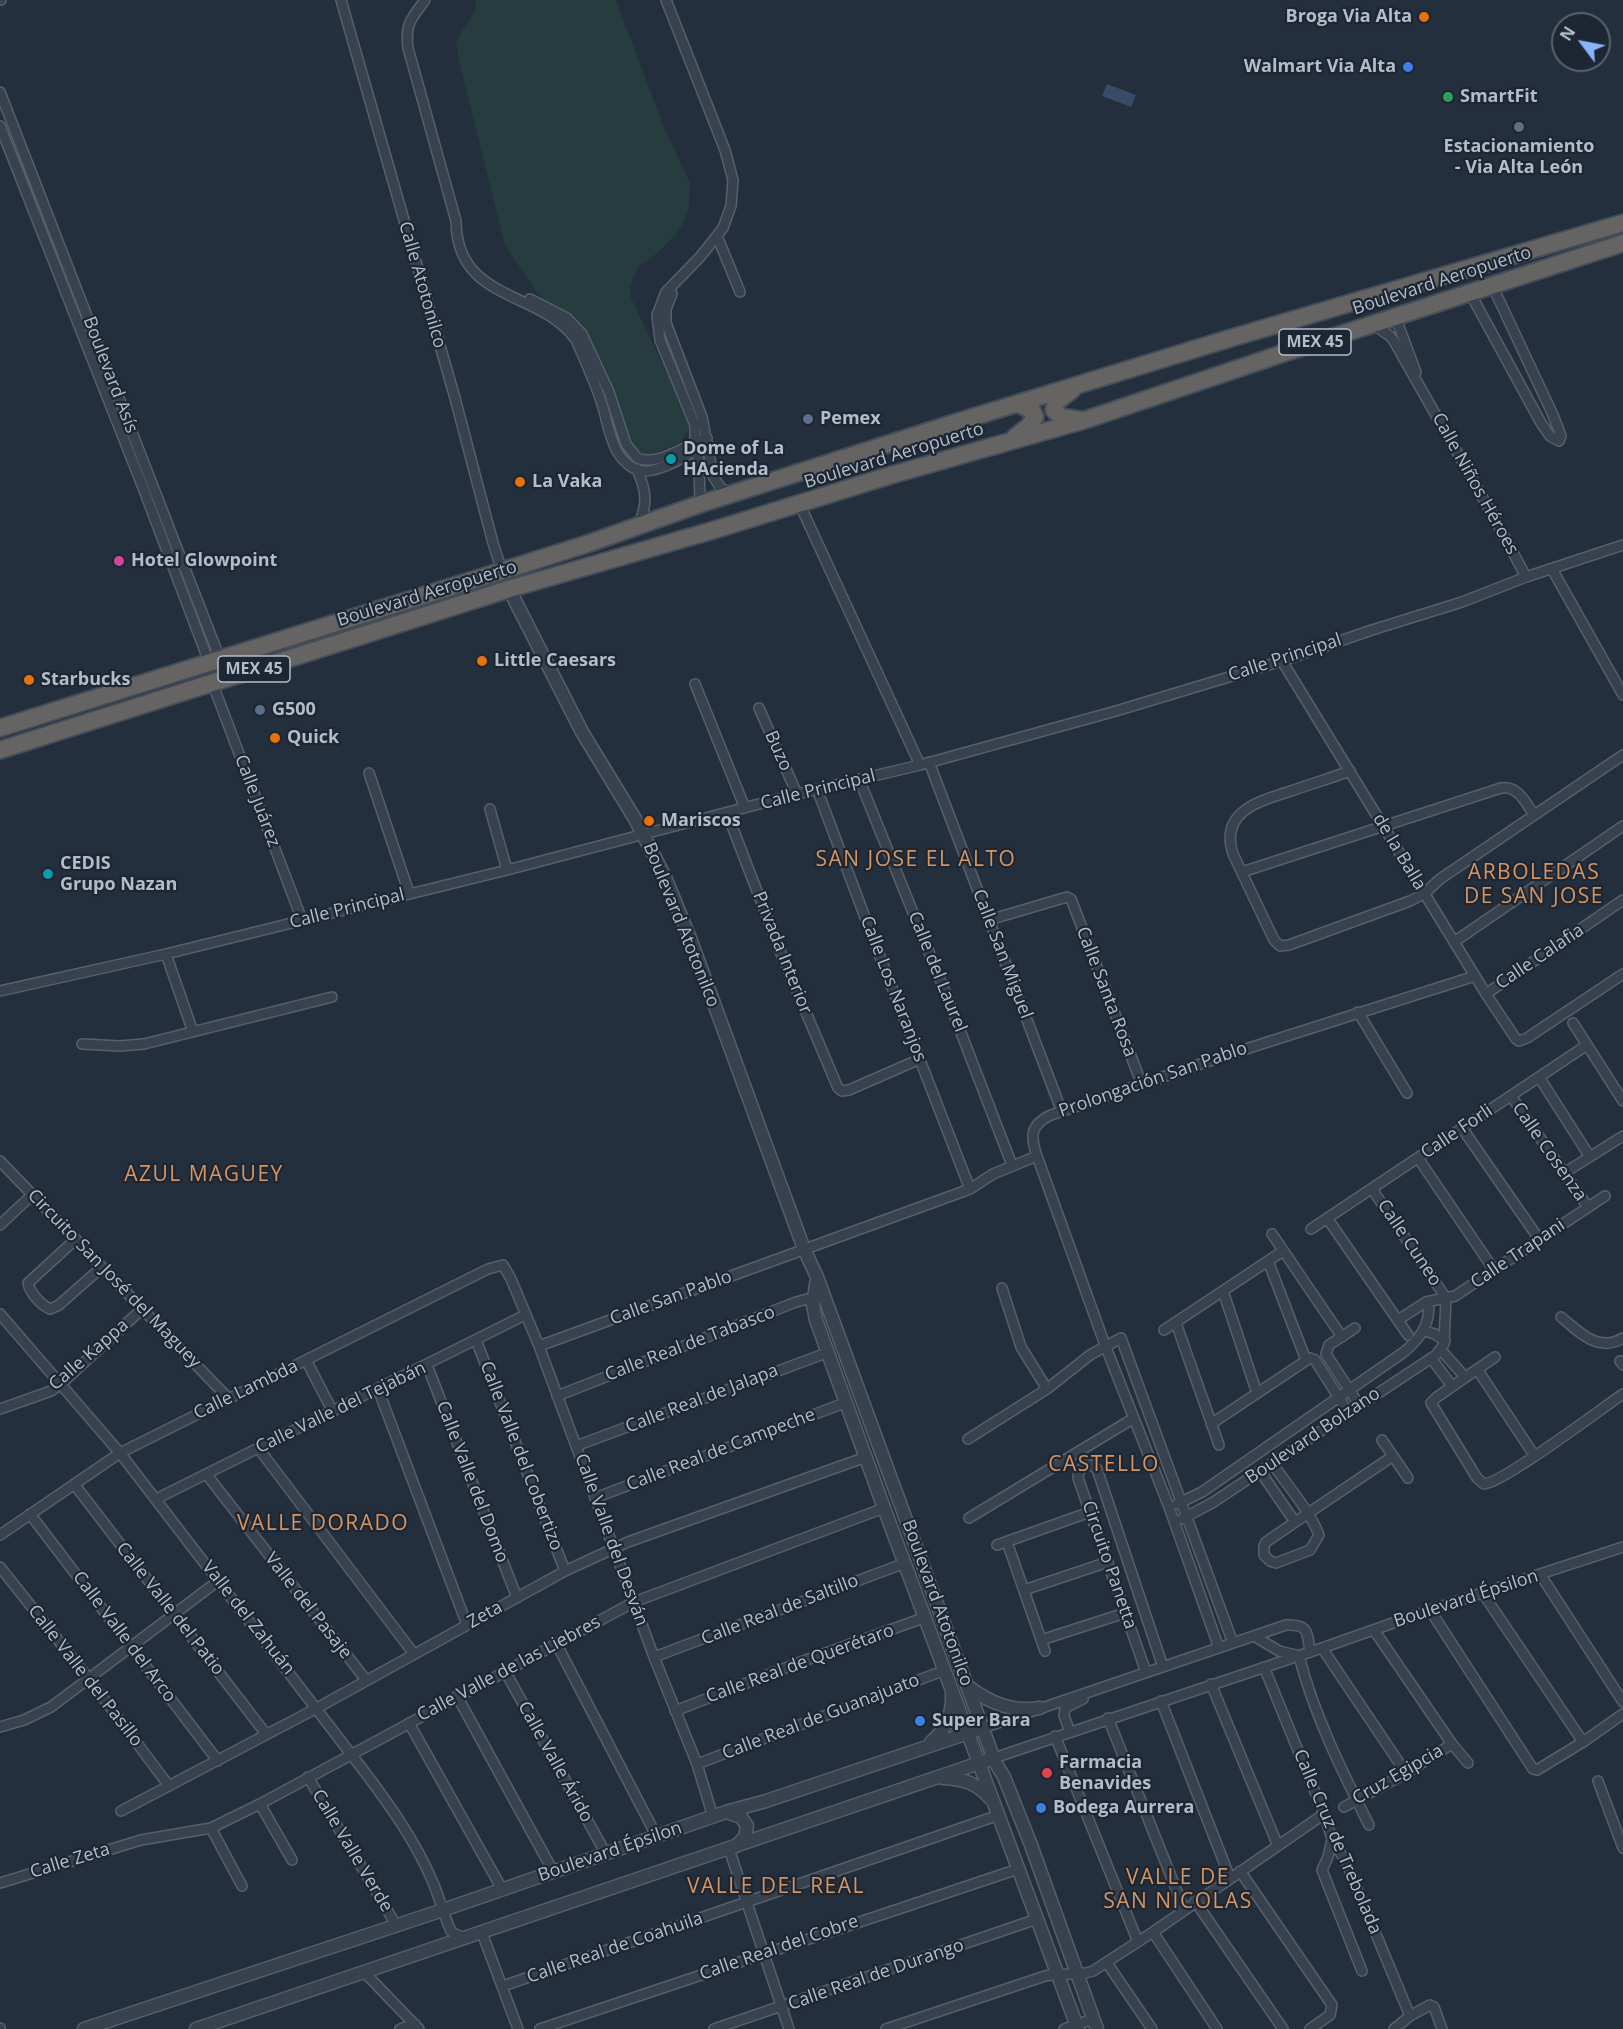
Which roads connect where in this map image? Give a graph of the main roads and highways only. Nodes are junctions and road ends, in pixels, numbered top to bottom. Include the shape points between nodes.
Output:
1 (1623, 223) edge
2 (1623, 243) edge
3 (1086, 382) junction
4 (1018, 404) junction
5 (1085, 420) junction
6 (1007, 443) junction
7 (0, 728) edge
8 (0, 750) edge

1 - 3 highway, Boulevard Aeropuerto / MEX 45
2 - 5 highway, Boulevard Aeropuerto / MEX 45
3 - 4 highway, Boulevard Aeropuerto / MEX 45
3 - 5 highway via 1054,406 1061,417
4 - 6 highway via 1029,408 1035,417
4 - 7 highway, Boulevard Aeropuerto / MEX 45
5 - 6 highway, Boulevard Aeropuerto / MEX 45
6 - 8 highway, Boulevard Aeropuerto / MEX 45 via 509,589

